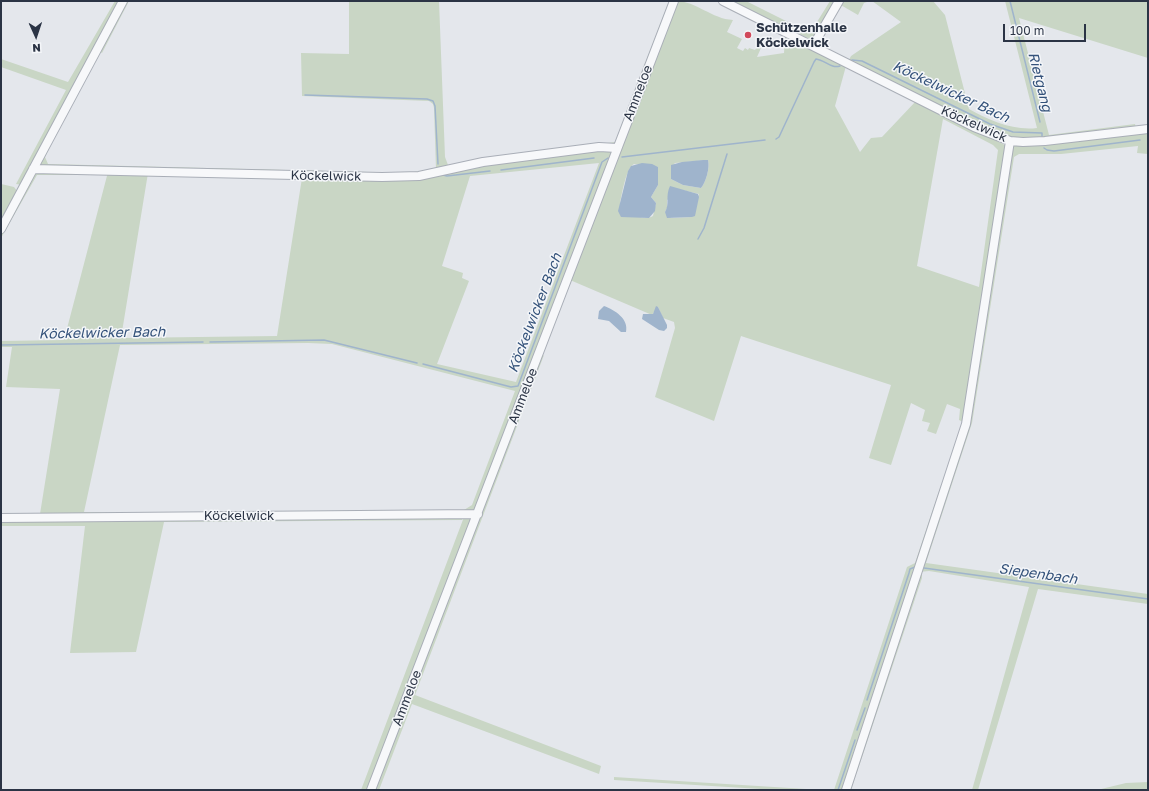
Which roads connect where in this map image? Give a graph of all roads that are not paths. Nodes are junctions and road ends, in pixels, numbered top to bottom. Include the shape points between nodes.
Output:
1 (124, 1) edge
2 (674, 1) edge
3 (723, 1) edge
4 (840, 1) edge
5 (813, 46) junction
6 (1148, 129) edge
7 (1010, 141) junction
8 (617, 148) junction
9 (33, 170) junction
10 (1, 229) edge
11 (478, 514) junction
12 (1, 518) edge
13 (371, 790) edge
14 (846, 790) edge

1 - 9 street
2 - 8 street, Ammeloe
3 - 5 street, Köckelwick
4 - 5 street
5 - 7 street, Köckelwick via 974,127
6 - 7 street, Köckelwick via 1045,141
7 - 14 street via 966,424
8 - 9 street, Köckelwick via 599,147 491,161 412,176
8 - 11 street, Ammeloe
9 - 10 street
11 - 12 street, Köckelwick
11 - 13 street, Ammeloe

